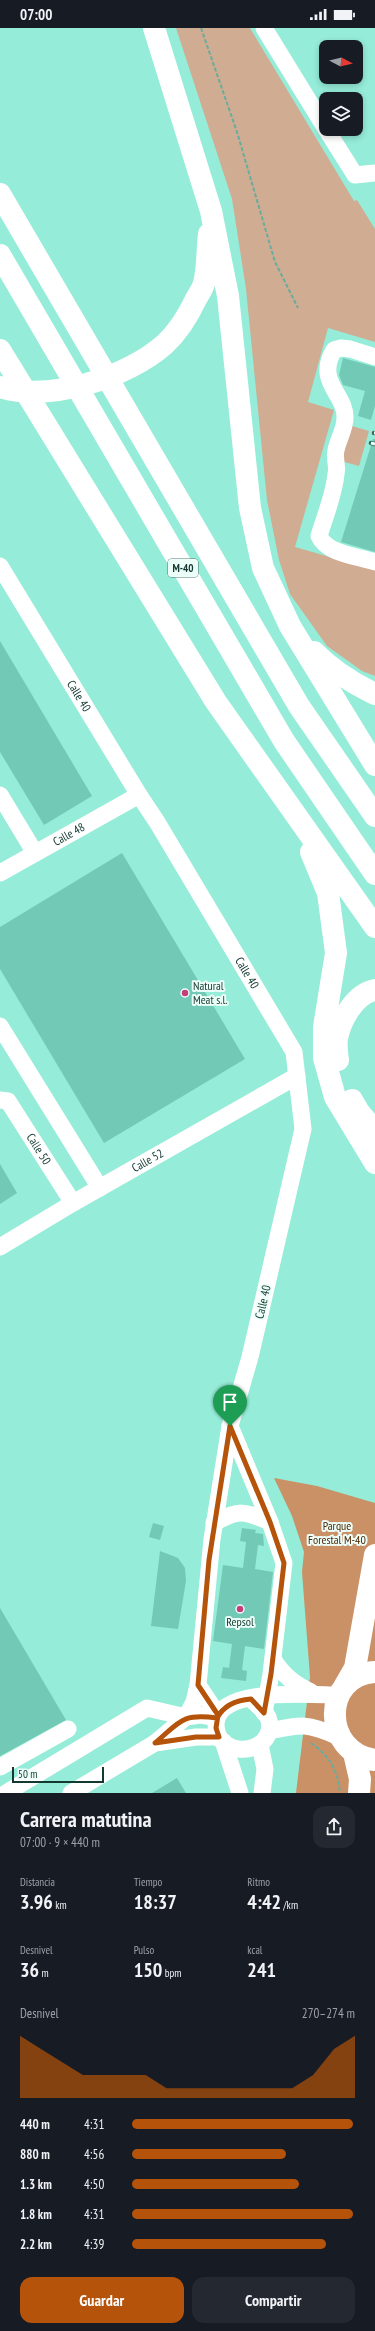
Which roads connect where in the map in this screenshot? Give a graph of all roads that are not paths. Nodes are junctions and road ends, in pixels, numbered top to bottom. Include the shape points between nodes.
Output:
1 (149, 28) edge
2 (154, 28) edge
3 (264, 28) edge
4 (162, 50) junction
5 (319, 118) edge
6 (330, 136) edge
7 (375, 173) edge
8 (0, 194) edge
9 (211, 211) junction
10 (0, 255) edge
11 (0, 350) edge
12 (375, 357) edge
13 (7, 389) edge
14 (375, 562) edge
15 (0, 566) edge
16 (290, 626) junction
17 (375, 694) edge
18 (375, 765) edge
19 (0, 795) edge
20 (139, 795) junction
21 (375, 816) edge
22 (298, 820) junction
23 (35, 853) junction
24 (0, 873) edge
25 (375, 874) edge
26 (375, 927) edge
27 (375, 990) edge
28 (0, 1026) edge
29 (297, 1076) junction
30 (0, 1100) edge
31 (375, 1131) edge
32 (375, 1163) edge
33 (100, 1188) junction
34 (73, 1203) junction
35 (0, 1247) edge
36 (230, 1426) junction
37 (270, 1522) junction
38 (214, 1523) junction
39 (375, 1555) edge
40 (273, 1659) junction
41 (375, 1672) edge
42 (198, 1685) junction
43 (342, 1691) junction
44 (317, 1695) junction
45 (268, 1696) junction
46 (251, 1699) junction
47 (264, 1713) junction
48 (218, 1716) junction
49 (186, 1717) junction
50 (68, 1729) dead end
51 (265, 1738) junction
52 (221, 1739) junction
53 (155, 1743) junction
54 (346, 1745) junction
55 (375, 1760) edge
56 (0, 1767) edge
57 (6, 1793) edge
58 (71, 1793) edge
59 (240, 1793) edge
60 (262, 1793) edge
61 (359, 1793) edge

1 - 4 main road
2 - 4 main road
3 - 5 street
4 - 9 main road
6 - 7 street via 355,175
8 - 21 main road, M-40 via 299,706
9 - 13 main road via 204,284 187,318 165,344 128,368 93,382 47,391
9 - 16 main road via 228,296 250,508 263,568
10 - 25 main road, M-40 via 284,741
11 - 22 main road via 216,702
12 - 14 street via 341,348 334,350 331,356 328,373 331,387 344,408 345,419 335,452 336,474 319,536 322,544 330,549
15 - 20 street, Calle 40
16 - 17 main road via 329,667 358,687
16 - 18 main road
19 - 23 street
20 - 23 street, Calle 48
20 - 29 street, Calle 40 via 286,1036 294,1052
22 - 26 main road
22 - 32 main road via 328,893 336,954 324,1027 324,1058 335,1097
23 - 24 street, Calle 48
27 - 31 main road via 368,992 353,1004 343,1019 337,1039 338,1064 346,1090 359,1112
28 - 33 street
29 - 33 street, Calle 52
29 - 36 street, Calle 40 via 303,1129 250,1357
30 - 34 street, Calle 50 via 8,1101
33 - 34 street, Calle 52
34 - 35 street, Calle 52
36 - 37 street
36 - 38 street, Calle 40
37 - 38 street via 250,1513 232,1513
37 - 40 street via 284,1563
38 - 42 street, Calle 40
39 - 43 main road via 355,1668
40 - 44 street via 280,1671 293,1683
40 - 45 street
41 - 43 main road via 355,1677
42 - 48 street
42 - 49 street, Calle 40 via 194,1702
43 - 44 street
43 - 54 main road via 334,1709 334,1724
44 - 45 street via 280,1693
45 - 46 street
45 - 47 street
46 - 47 street
46 - 48 street via 229,1704
47 - 51 street via 268,1716
48 - 49 street
48 - 52 street via 216,1728
49 - 53 street
49 - 57 street via 147,1708
50 - 56 street
51 - 52 street via 248,1750 233,1749
51 - 54 street via 304,1726 314,1726
51 - 60 street
52 - 53 street via 196,1737
52 - 59 street
53 - 58 street
54 - 55 main road via 365,1758
54 - 61 main road via 360,1779

